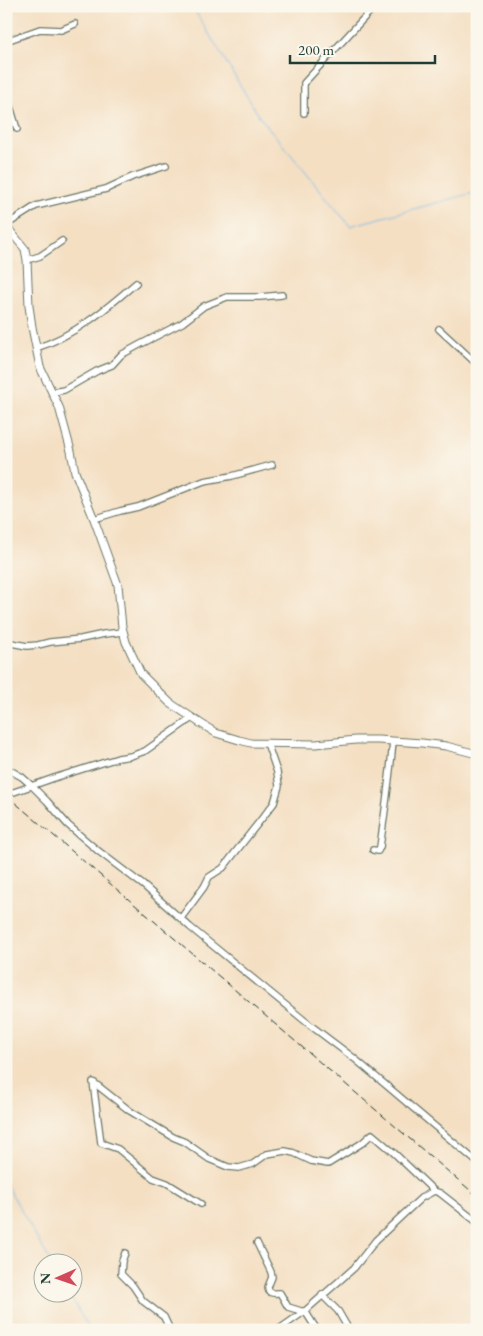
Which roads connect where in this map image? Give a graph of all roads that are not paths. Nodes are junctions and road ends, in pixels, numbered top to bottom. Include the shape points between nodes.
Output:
1 (375, 6) edge
2 (75, 24) dead end
3 (6, 41) edge
4 (6, 93) edge
5 (304, 113) dead end
6 (17, 129) dead end
7 (166, 166) dead end
8 (6, 226) edge
9 (62, 241) dead end
10 (27, 260) junction
11 (136, 283) dead end
12 (282, 295) dead end
13 (439, 328) dead end
14 (36, 348) junction
15 (477, 364) edge
16 (52, 392) junction
17 (272, 466) dead end
18 (94, 519) junction
19 (123, 632) junction
20 (6, 642) edge
21 (192, 718) junction
22 (393, 741) junction
23 (266, 743) junction
24 (477, 754) edge
25 (6, 768) edge
26 (32, 786) junction
27 (14, 792) tunnel mouth
28 (373, 850) dead end
29 (181, 918) junction
30 (477, 1162) edge
31 (434, 1191) junction
32 (201, 1204) dead end
33 (477, 1222) edge
34 (257, 1243) dead end
35 (125, 1253) dead end
36 (322, 1295) junction
37 (305, 1311) junction
38 (170, 1330) edge
39 (278, 1330) edge
40 (317, 1330) edge
41 (350, 1330) edge

1 - 5 street via 304,83
2 - 3 street via 61,30 40,29
4 - 6 street
7 - 8 street via 106,189 36,206
8 - 10 street via 24,249
9 - 10 street via 40,256
10 - 14 street
11 - 14 street via 67,335
12 - 16 street via 227,297 204,306 182,323 121,355 112,365 64,390
13 - 15 street
14 - 16 street via 40,367
16 - 18 street via 64,425 74,472
17 - 18 street via 204,481 138,508
18 - 19 street via 118,585
19 - 20 street via 27,646
19 - 21 street via 141,674 170,703
21 - 23 street via 216,733 251,743
21 - 26 street via 145,751
22 - 23 street
22 - 24 street via 446,746
22 - 28 street via 380,847 378,852
23 - 29 street via 279,786 274,803 223,868 209,877
25 - 26 street
26 - 27 street
26 - 29 street via 68,825
29 - 30 street
31 - 32 street via 372,1134 328,1164 285,1151 267,1154 253,1164 228,1168 130,1111 94,1082 101,1143 118,1149 152,1178
31 - 33 street via 440,1192
31 - 36 street via 421,1198 376,1240 354,1268
34 - 37 street via 272,1272 269,1292 280,1293 288,1307
35 - 38 street via 121,1274 142,1302 164,1317
36 - 37 street
36 - 41 street
37 - 39 street
37 - 40 street

